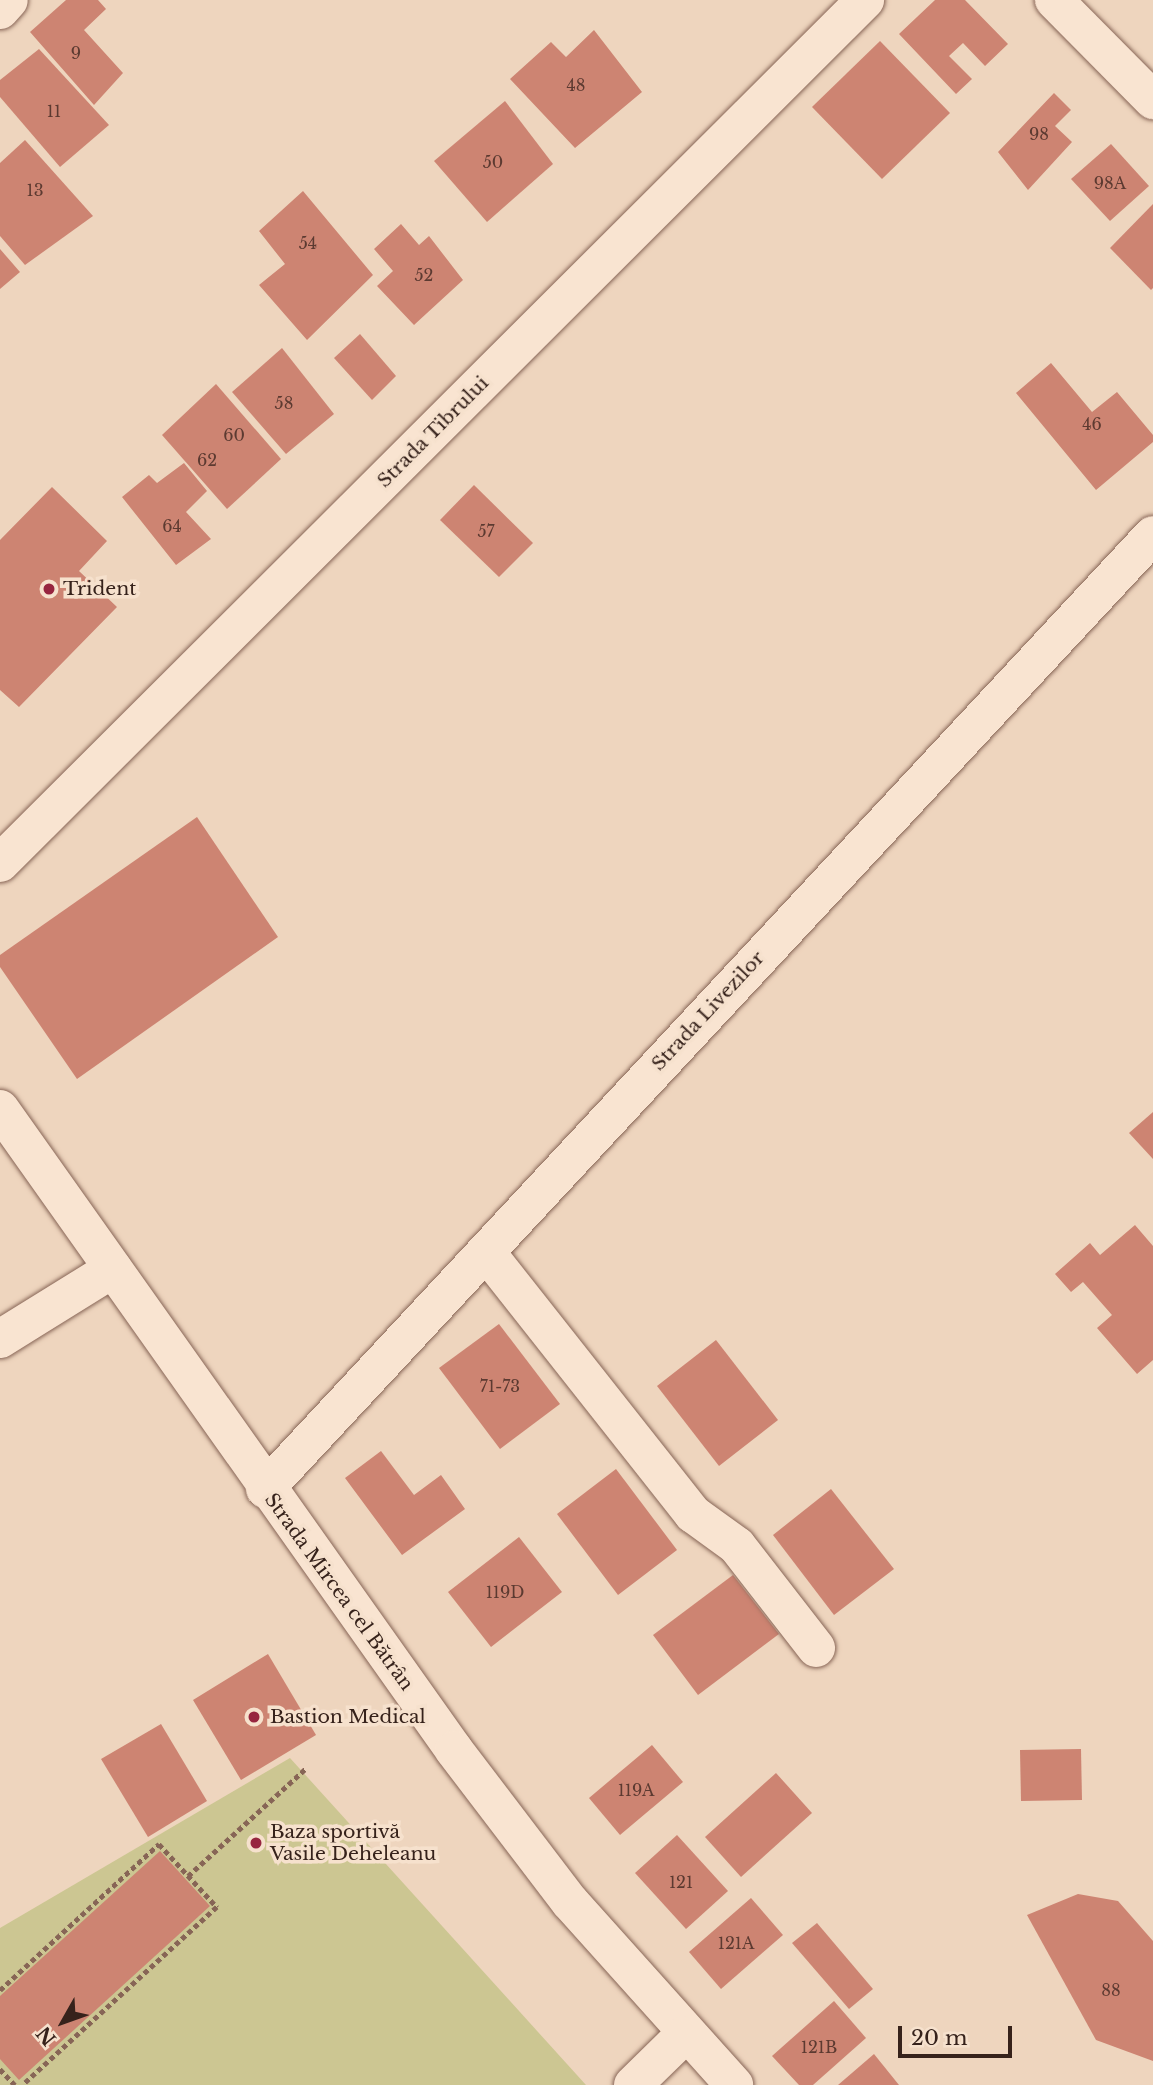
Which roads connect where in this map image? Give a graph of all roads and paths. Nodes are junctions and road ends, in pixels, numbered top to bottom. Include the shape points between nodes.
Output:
1 (9, 0) edge
2 (865, 0) edge
3 (1054, 0) edge
4 (0, 10) edge
5 (1153, 100) edge
6 (1153, 535) edge
7 (0, 863) edge
8 (0, 1109) edge
9 (486, 1252) junction
10 (113, 1269) junction
11 (0, 1339) edge
12 (265, 1489) junction
13 (816, 1648) dead end
14 (305, 1769) dead end
15 (188, 1876) junction
16 (0, 1990) edge
17 (684, 2035) junction
18 (0, 2069) edge
19 (15, 2085) edge
20 (23, 2085) edge
21 (633, 2085) edge
22 (734, 2085) edge

1 - 4 street
2 - 7 street, Strada Tibrului
3 - 5 street
6 - 9 street, Strada Livezilor
8 - 10 street, Strada Mircea cel Bătrân
9 - 12 street, Strada Livezilor
9 - 13 street via 693,1514 737,1546
10 - 11 street
10 - 12 street, Strada Mircea cel Bătrân
12 - 17 street, Strada Mircea cel Bătrân via 569,1902
14 - 15 path
15 - 16 path via 159,1844
15 - 20 path via 217,1907
17 - 21 street
17 - 22 street, Strada Mircea cel Bătrân
18 - 19 path

